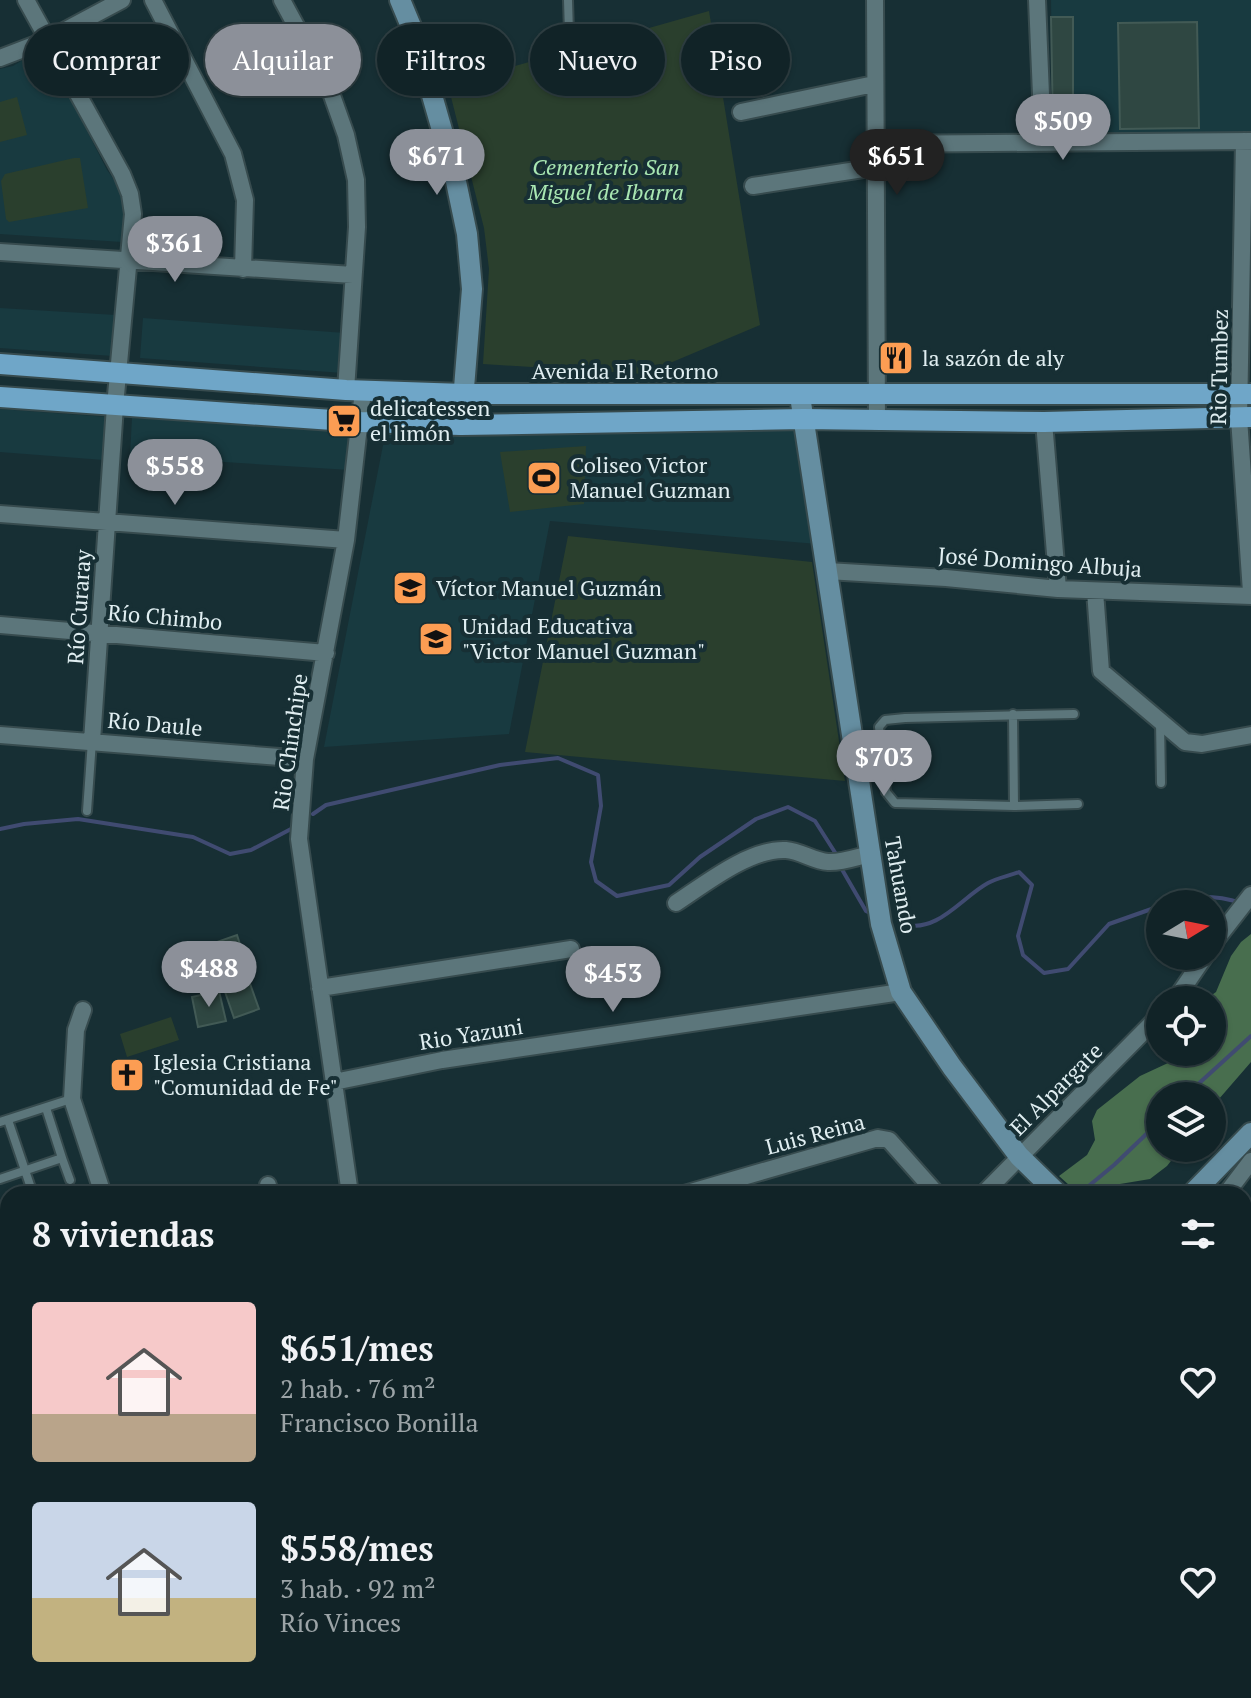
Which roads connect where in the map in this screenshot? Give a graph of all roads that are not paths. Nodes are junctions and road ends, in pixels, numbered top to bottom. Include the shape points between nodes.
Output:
1 (26, 0) edge
2 (122, 0) edge
3 (153, 0) edge
4 (282, 0) edge
5 (400, 0) edge
6 (568, 0) edge
7 (875, 0) edge
8 (1037, 0) edge
9 (39, 24) edge
10 (77, 24) edge
11 (569, 24) edge
12 (24, 49) edge
13 (0, 58) edge
14 (874, 84) junction
15 (79, 96) edge
16 (741, 112) dead end
17 (1247, 141) edge
18 (1043, 142) junction
19 (876, 144) junction
20 (876, 167) junction
21 (753, 186) dead end
22 (0, 252) edge
23 (129, 261) junction
24 (243, 269) junction
25 (353, 275) junction
26 (0, 364) edge
27 (118, 373) junction
28 (355, 391) junction
29 (878, 393) junction
30 (463, 394) junction
31 (1246, 394) edge
32 (800, 396) junction
33 (0, 397) edge
34 (115, 406) junction
35 (1245, 418) edge
36 (803, 419) junction
37 (361, 422) junction
38 (877, 422) junction
39 (1044, 422) junction
40 (461, 425) junction
41 (0, 514) edge
42 (107, 522) junction
43 (346, 540) junction
44 (827, 571) junction
45 (1058, 589) junction
46 (1095, 591) junction
47 (1251, 594) edge
48 (0, 625) edge
49 (100, 634) junction
50 (326, 653) junction
51 (1013, 714) junction
52 (1074, 714) dead end
53 (1160, 720) junction
54 (0, 735) edge
55 (1251, 735) edge
56 (92, 741) junction
57 (305, 759) junction
58 (881, 759) junction
59 (856, 762) junction
60 (1161, 783) dead end
61 (1078, 804) dead end
62 (1014, 806) junction
63 (87, 811) dead end
64 (870, 854) junction
65 (1251, 895) edge
66 (676, 903) dead end
67 (1226, 924) edge
68 (571, 949) dead end
69 (320, 988) junction
70 (901, 992) junction
71 (83, 1010) dead end
72 (1146, 1030) edge
73 (334, 1082) junction
74 (72, 1099) junction
75 (46, 1108) junction
76 (4, 1121) edge
77 (1251, 1133) edge
78 (62, 1158) junction
79 (1024, 1161) junction
80 (1251, 1161) edge
81 (25, 1170) junction
82 (1245, 1178) edge
83 (0, 1179) edge
84 (70, 1180) dead end
85 (30, 1186) edge
86 (100, 1186) edge
87 (349, 1186) edge
88 (712, 1186) edge
89 (930, 1186) edge
90 (993, 1186) edge
91 (1050, 1186) edge
92 (1200, 1186) edge

1 - 9 street, Río Curaray
2 - 10 street
3 - 24 street via 233,154 245,200
4 - 25 street, Rio Chinchipe via 329,87 346,135 356,180
5 - 30 street via 420,51 467,234 472,289
6 - 11 lane
7 - 14 street
8 - 18 street
12 - 13 street
14 - 16 street
14 - 19 street
15 - 23 street, Río Curaray via 130,194
17 - 18 street
17 - 31 street, Rio Tumbez
18 - 19 street
19 - 20 street
20 - 21 street
20 - 29 street
22 - 23 street
23 - 24 street
23 - 27 street, Río Curaray
24 - 25 street
25 - 28 street, Rio Chinchipe
26 - 27 main road, Avenida El Retorno
27 - 28 main road, Avenida El Retorno
27 - 34 street, Río Curaray
28 - 30 main road, Avenida El Retorno
28 - 37 street, Rio Chinchipe
29 - 31 main road, Avenida El Retorno
29 - 32 main road, Avenida El Retorno
29 - 38 street
30 - 32 main road, Avenida El Retorno
30 - 40 street
31 - 35 street, Rio Tumbez
32 - 36 street, Tahuando
33 - 34 main road
34 - 37 main road
34 - 42 street, Río Curaray
35 - 39 main road
35 - 47 street, Rio Tumbez
36 - 38 main road
36 - 40 main road
36 - 44 street, Tahuando
37 - 40 main road
37 - 43 street, Rio Chinchipe
38 - 39 main road
39 - 45 street
41 - 42 street
42 - 43 street
42 - 49 street, Río Curaray
43 - 50 street, Rio Chinchipe
44 - 45 street, José Domingo Albuja
44 - 59 street, Tahuando
45 - 46 street, José Domingo Albuja
46 - 47 street, José Domingo Albuja
46 - 53 street via 1101,671
48 - 49 street, Río Chimbo
49 - 50 street, Río Chimbo
49 - 56 street, Río Curaray
50 - 57 street, Rio Chinchipe
51 - 52 lane
51 - 58 lane via 885,720 879,727
51 - 62 lane
53 - 55 street via 1193,744
53 - 60 lane
54 - 56 street, Río Daule
56 - 57 street, Río Daule
56 - 63 lane, Río Curaray
57 - 69 street, Rio Chinchipe via 299,839
58 - 59 lane
58 - 62 lane via 886,792 895,803
59 - 64 street, Tahuando
61 - 62 lane
64 - 66 street via 831,862 770,851 730,868
64 - 70 street, Tahuando via 881,924
65 - 67 street
68 - 69 street
69 - 73 street, Rio Chinchipe
70 - 73 street, Rio Yazuni via 442,1060
70 - 79 street, Tahuando
71 - 74 street via 76,1030
72 - 79 street, El Alpargate
73 - 87 street, Rio Chinchipe
74 - 75 lane
74 - 86 street
75 - 76 lane
75 - 78 lane
76 - 81 lane
77 - 92 street
78 - 81 lane
78 - 84 lane
79 - 90 street, El Alpargate
79 - 91 street, Tahuando
80 - 82 street
81 - 83 lane
81 - 85 lane
88 - 89 street, Luis Reina via 878,1138 889,1140

